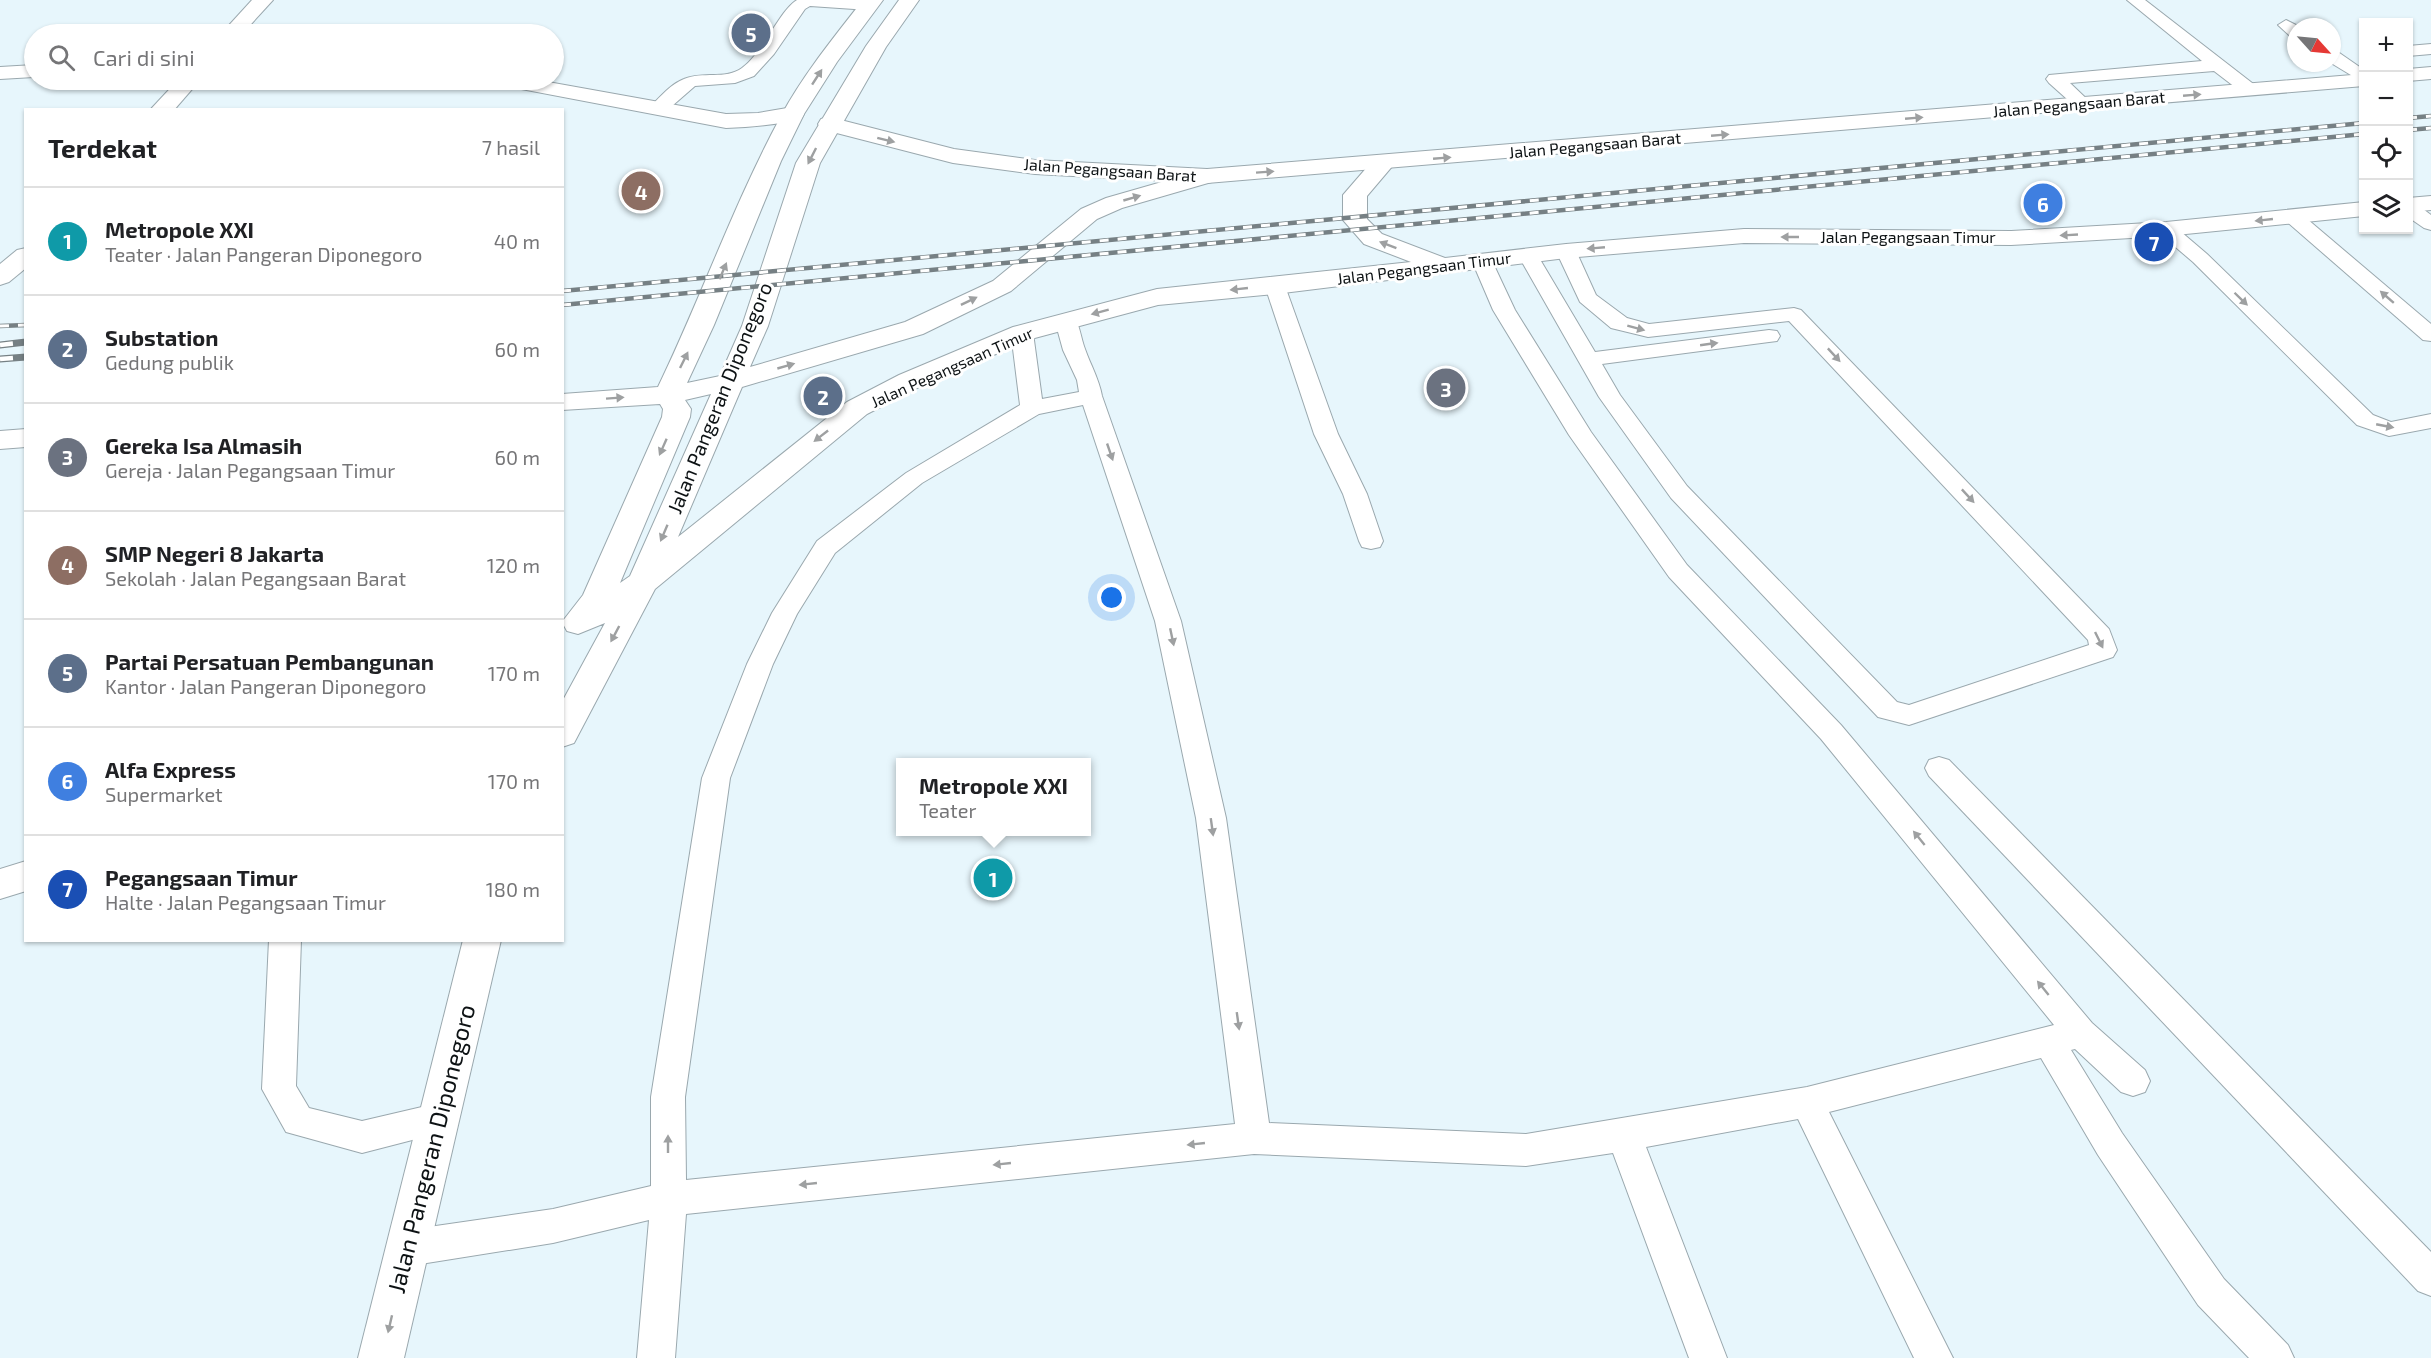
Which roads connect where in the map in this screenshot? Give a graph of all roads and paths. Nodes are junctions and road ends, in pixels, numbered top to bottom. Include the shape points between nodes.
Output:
1 (263, 0) edge
2 (909, 0) edge
3 (2135, 0) edge
4 (871, 2) edge
5 (241, 24) edge
6 (2431, 49) edge
7 (2413, 51) edge
8 (2359, 56) edge
9 (2341, 57) edge
10 (2341, 62) edge
11 (2218, 65) junction
12 (24, 72) edge
13 (0, 73) edge
14 (2431, 73) edge
15 (2359, 75) edge
16 (2413, 75) edge
17 (2359, 79) edge
18 (180, 90) edge
19 (558, 90) edge
20 (2250, 90) junction
21 (2083, 104) junction
22 (163, 108) edge
23 (658, 109) junction
24 (793, 114) junction
25 (829, 124) junction
26 (1383, 163) junction
27 (1207, 176) junction
28 (2431, 203) edge
29 (2413, 205) edge
30 (2413, 209) edge
31 (2359, 210) edge
32 (2293, 217) junction
33 (2431, 224) edge
34 (2166, 229) junction
35 (1566, 251) junction
36 (1528, 255) junction
37 (17, 257) edge
38 (1482, 261) junction
39 (1443, 266) junction
40 (0, 276) edge
41 (1275, 286) junction
42 (1066, 321) junction
43 (1810, 330) junction
44 (1022, 333) junction
45 (2431, 335) edge
46 (1588, 359) junction
47 (730, 382) junction
48 (668, 395) junction
49 (1091, 396) junction
50 (564, 402) edge
51 (1032, 408) junction
52 (2431, 421) edge
53 (24, 438) edge
54 (0, 440) edge
55 (1371, 541) dead end
56 (643, 582) junction
57 (570, 630) edge
58 (564, 730) edge
59 (1939, 768) dead end
60 (24, 877) edge
61 (0, 884) edge
62 (285, 942) edge
63 (482, 942) edge
64 (2064, 1038) junction
65 (2133, 1081) dead end
66 (1807, 1102) junction
67 (439, 1119) junction
68 (1624, 1135) junction
69 (1254, 1138) junction
70 (669, 1199) junction
71 (408, 1248) junction
72 (2431, 1278) edge
73 (381, 1358) edge
74 (656, 1358) edge
75 (1708, 1358) edge
76 (1934, 1358) edge
77 (2275, 1358) edge

1 - 5 main road
2 - 25 main road, Jalan Pangeran Diponegoro
3 - 11 lane
4 - 23 lane via 807,1 799,6 747,74 693,81
24 -> 4 main road
6 - 7 lane
8 - 9 lane
10 - 15 lane
11 - 20 lane
11 - 21 lane via 2055,79
12 - 13 main road
14 - 16 main road
17 - 20 main road, Jalan Pegangsaan Barat
18 - 22 main road
19 - 23 main road
21 -> 20 main road, Jalan Pegangsaan Barat
26 -> 21 main road, Jalan Pegangsaan Barat
23 - 24 main road via 726,121
48 -> 24 main road
25 -> 27 main road, Jalan Pegangsaan Barat via 953,156 1035,167
25 -> 47 main road, Jalan Pangeran Diponegoro via 808,163 755,326
27 -> 26 main road, Jalan Pegangsaan Barat
39 -> 26 main road via 1373,239 1355,220 1355,195
47 -> 27 main road via 914,328 1002,286 1089,214
28 - 29 main road
30 - 33 lane
31 - 32 main road, Jalan Pegangsaan Timur
32 -> 34 main road, Jalan Pegangsaan Timur
45 -> 32 lane
34 -> 35 main road, Jalan Pegangsaan Timur via 2011,238 1744,236
34 -> 52 lane via 2365,420 2389,429
35 - 36 main road, Jalan Pegangsaan Timur
35 -> 43 lane via 1587,298 1619,323 1648,331 1794,314
36 - 38 main road, Jalan Pegangsaan Timur
36 - 46 lane
37 - 40 main road
38 - 39 main road, Jalan Pegangsaan Timur
64 -> 38 lane via 1841,729 1678,571 1581,435 1504,310
39 - 41 main road, Jalan Pegangsaan Timur
41 -> 42 main road, Jalan Pegangsaan Timur via 1157,297
41 - 55 lane via 1326,434
42 - 44 main road, Jalan Pegangsaan Timur
42 - 49 lane via 1074,350 1089,380
46 -> 43 lane
43 -> 46 lane via 2100,636 2104,650 1909,715 1888,710 1679,492 1610,397
44 - 51 lane
44 -> 56 main road, Jalan Pegangsaan Timur via 909,381 857,408
47 - 48 main road
47 -> 56 main road, Jalan Pangeran Diponegoro
50 -> 48 main road
48 -> 57 main road, Jalan Pangeran Diponegoro via 677,409 676,417 597,599
49 - 51 lane
49 -> 69 lane via 1168,621 1211,818
70 -> 51 lane via 668,1097 716,778 760,664 785,613 826,547 914,478
53 - 54 main road
56 - 57 main road, Jalan Pegangsaan Timur
56 -> 58 main road, Jalan Pangeran Diponegoro
59 - 72 lane
60 - 61 main road
62 - 67 lane via 279,1089 298,1121 362,1137
63 - 67 main road, Jalan Pangeran Diponegoro
64 - 65 lane
64 - 66 lane
64 - 77 lane via 2110,1144 2211,1292
66 - 68 lane
66 - 76 lane
67 - 71 main road, Jalan Pangeran Diponegoro
68 - 69 lane via 1526,1150
68 - 75 lane
69 -> 70 lane
70 - 71 lane via 553,1226
70 - 74 lane
71 -> 73 main road, Jalan Pangeran Diponegoro

